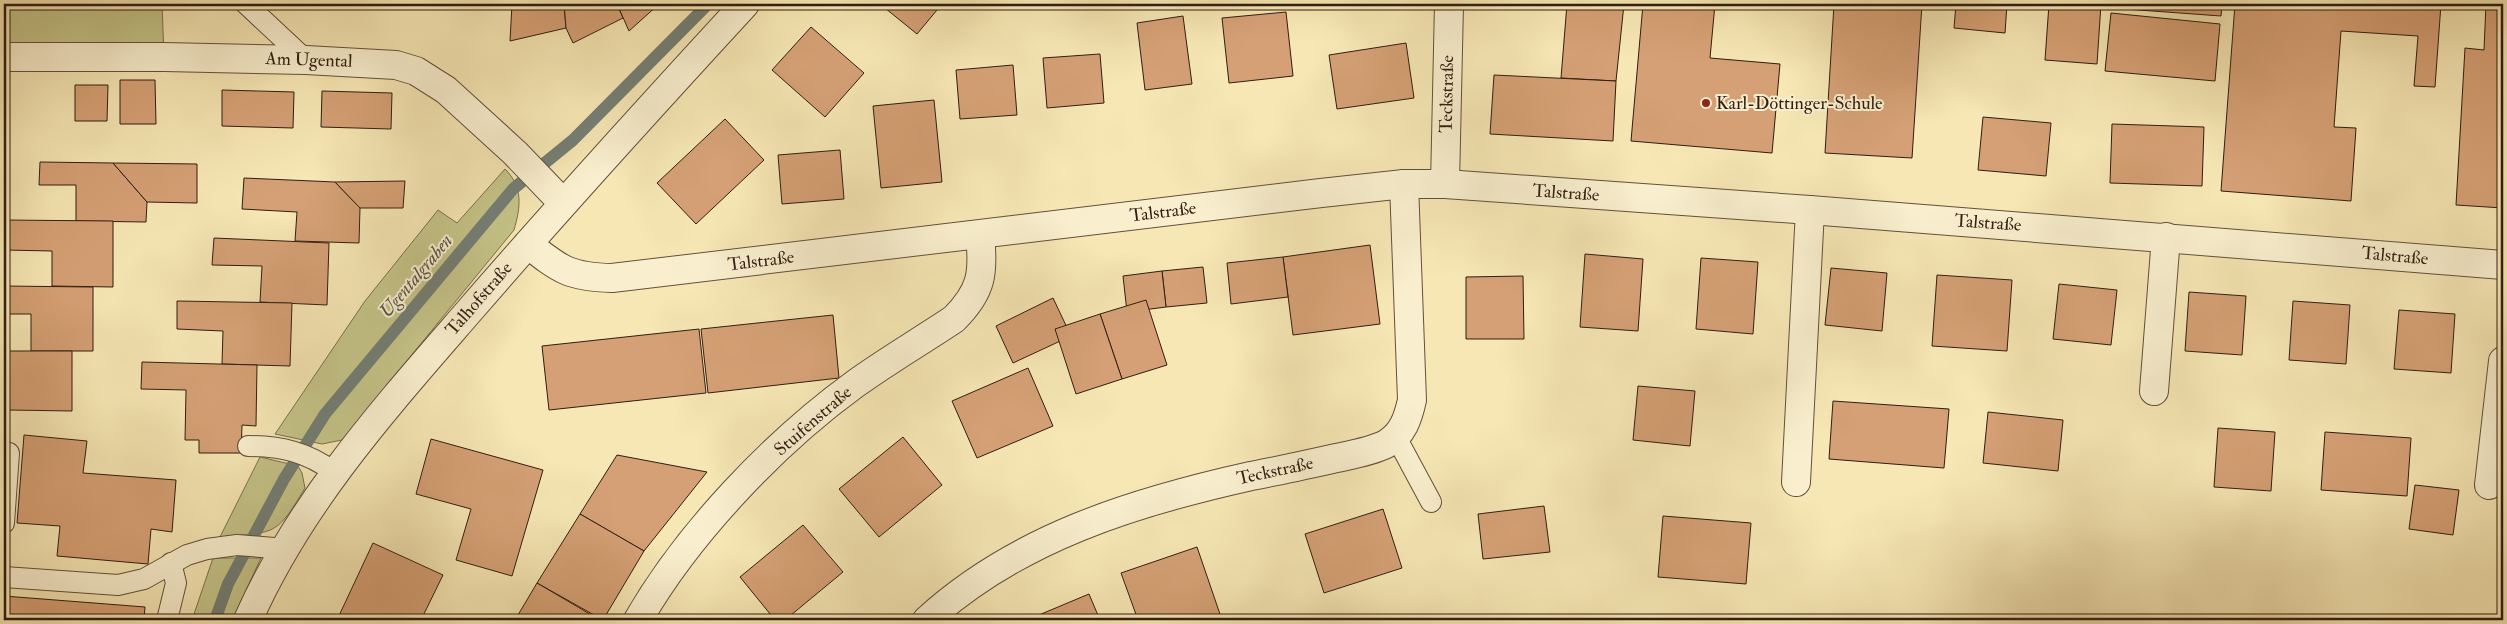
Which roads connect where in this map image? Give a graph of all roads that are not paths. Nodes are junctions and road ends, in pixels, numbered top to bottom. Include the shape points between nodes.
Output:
1 (246, 4) edge
2 (745, 4) edge
3 (1449, 4) edge
4 (4, 57) edge
5 (306, 60) junction
6 (1404, 184) junction
7 (1445, 184) junction
8 (555, 195) junction
9 (1810, 210) junction
10 (980, 235) junction
11 (2166, 237) junction
12 (528, 244) junction
13 (2503, 265) edge
14 (2503, 361) edge
15 (2154, 391) dead end
16 (1396, 437) junction
17 (248, 446) dead end
18 (4, 453) edge
19 (328, 468) junction
20 (1796, 482) dead end
21 (2489, 485) dead end
22 (1431, 502) dead end
23 (4, 523) edge
24 (272, 548) junction
25 (171, 563) junction
26 (4, 578) edge
27 (167, 620) edge
28 (248, 620) edge
29 (638, 620) edge
30 (927, 620) edge

1 - 5 lane
2 - 8 street, Talhofstraße
3 - 7 street, Teckstraße
4 - 5 street, Am Ugental
5 - 8 street, Am Ugental via 381,63 416,71 446,90
6 - 7 street, Talstraße
6 - 10 street, Talstraße
6 - 16 street via 1412,400 1409,416
7 - 9 street, Talstraße
8 - 12 street, Talhofstraße
9 - 11 street, Talstraße
9 - 20 street
10 - 12 street, Talstraße via 612,278 590,277 556,268
10 - 29 street, Stuifenstraße via 981,278 966,307 954,319 856,383 796,432 706,526 664,579
11 - 13 street, Talstraße
11 - 15 street
12 - 19 street, Talhofstraße via 371,424
14 - 21 street
16 - 22 lane
16 - 30 street, Teckstraße via 1355,454 1149,500 1097,518 1009,561 970,585
17 - 19 lane via 268,446 300,453
18 - 23 lane via 9,453
19 - 24 street, Talhofstraße
24 - 25 lane via 237,545 207,549
24 - 28 street, Talhofstraße
25 - 26 lane via 144,579 118,586
25 - 27 lane via 176,583

